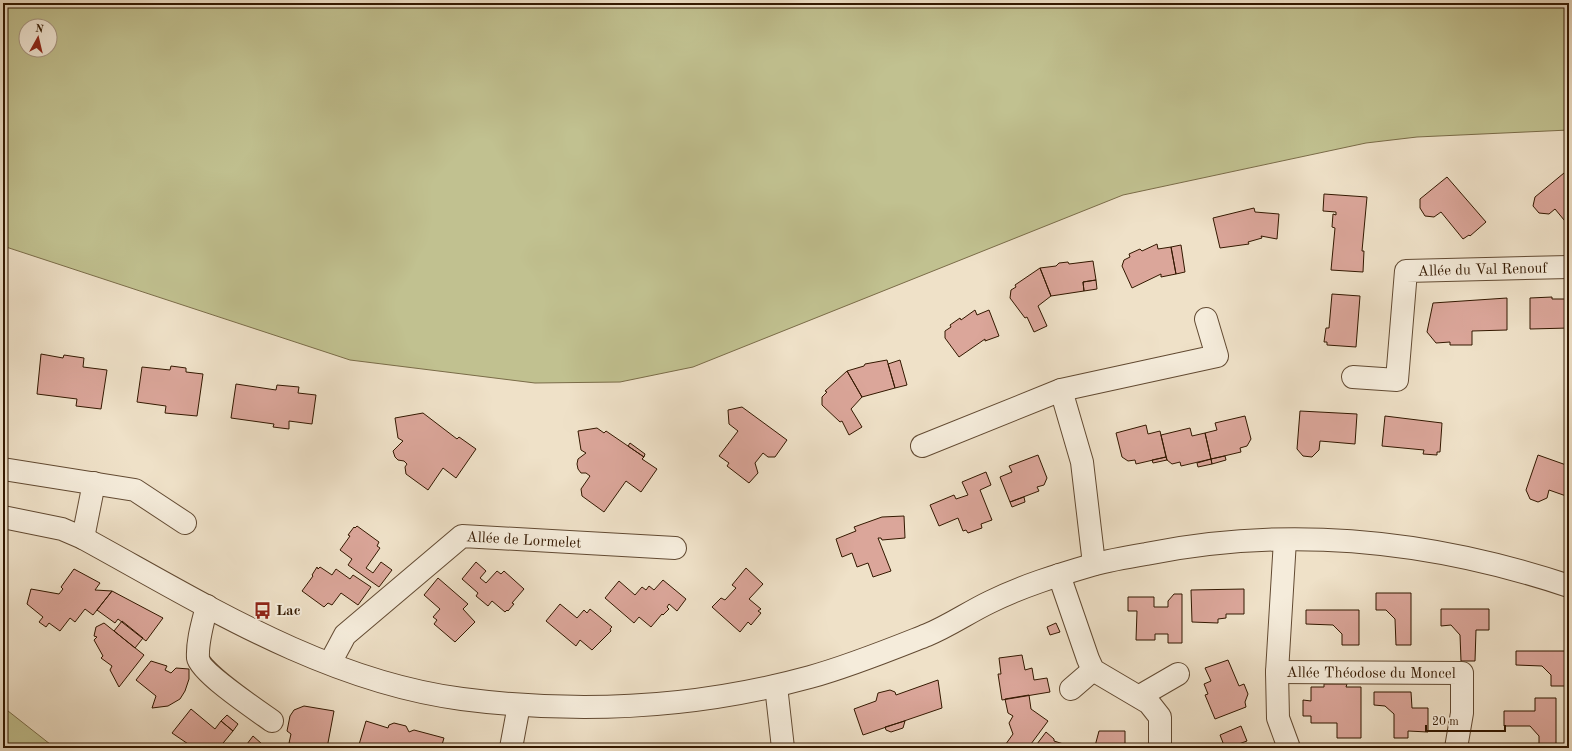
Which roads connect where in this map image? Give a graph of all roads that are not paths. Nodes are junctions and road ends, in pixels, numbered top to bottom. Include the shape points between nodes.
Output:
1 (1569, 267) edge
2 (1206, 319) dead end
3 (1353, 377) dead end
4 (1061, 390) junction
5 (922, 446) dead end
6 (3, 469) edge
7 (94, 483) junction
8 (3, 517) edge
9 (185, 523) dead end
10 (83, 538) junction
11 (1284, 540) junction
12 (676, 548) dead end
13 (1094, 564) junction
14 (1059, 576) junction
15 (1569, 586) edge
16 (207, 606) junction
17 (330, 663) junction
18 (1093, 670) junction
19 (1277, 672) junction
20 (1178, 674) dead end
21 (776, 686) junction
22 (1071, 689) dead end
23 (1140, 696) junction
24 (519, 704) junction
25 (272, 721) dead end
26 (511, 748) edge
27 (783, 748) edge
28 (1160, 748) edge
29 (1289, 748) edge
30 (1456, 748) edge

1 - 3 street, Allée du Val Renouf via 1406,271 1397,380
2 - 4 street via 1217,356
4 - 5 street
4 - 13 street via 1082,462
6 - 7 street
7 - 9 street via 135,490
7 - 10 street
8 - 10 street via 62,529
10 - 16 street
11 - 13 street via 1190,545
11 - 15 street via 1347,540 1407,546 1475,559
11 - 19 street, Allée Théodose du Moncel
12 - 17 street, Allée de Lormelet via 462,536 345,635
13 - 14 street
14 - 18 street
14 - 21 street via 993,600 932,633 852,664
16 - 17 street via 273,640
16 - 25 street via 201,628 198,659 208,673
17 - 24 street via 419,691 459,699
18 - 22 street
18 - 23 street
19 - 29 street, Allée Théodose du Moncel via 1278,718
19 - 30 street, Allée Théodose du Moncel via 1462,673 1462,713
20 - 23 street
21 - 24 street via 650,705 584,708
21 - 27 street
23 - 28 street via 1160,717
24 - 26 street

